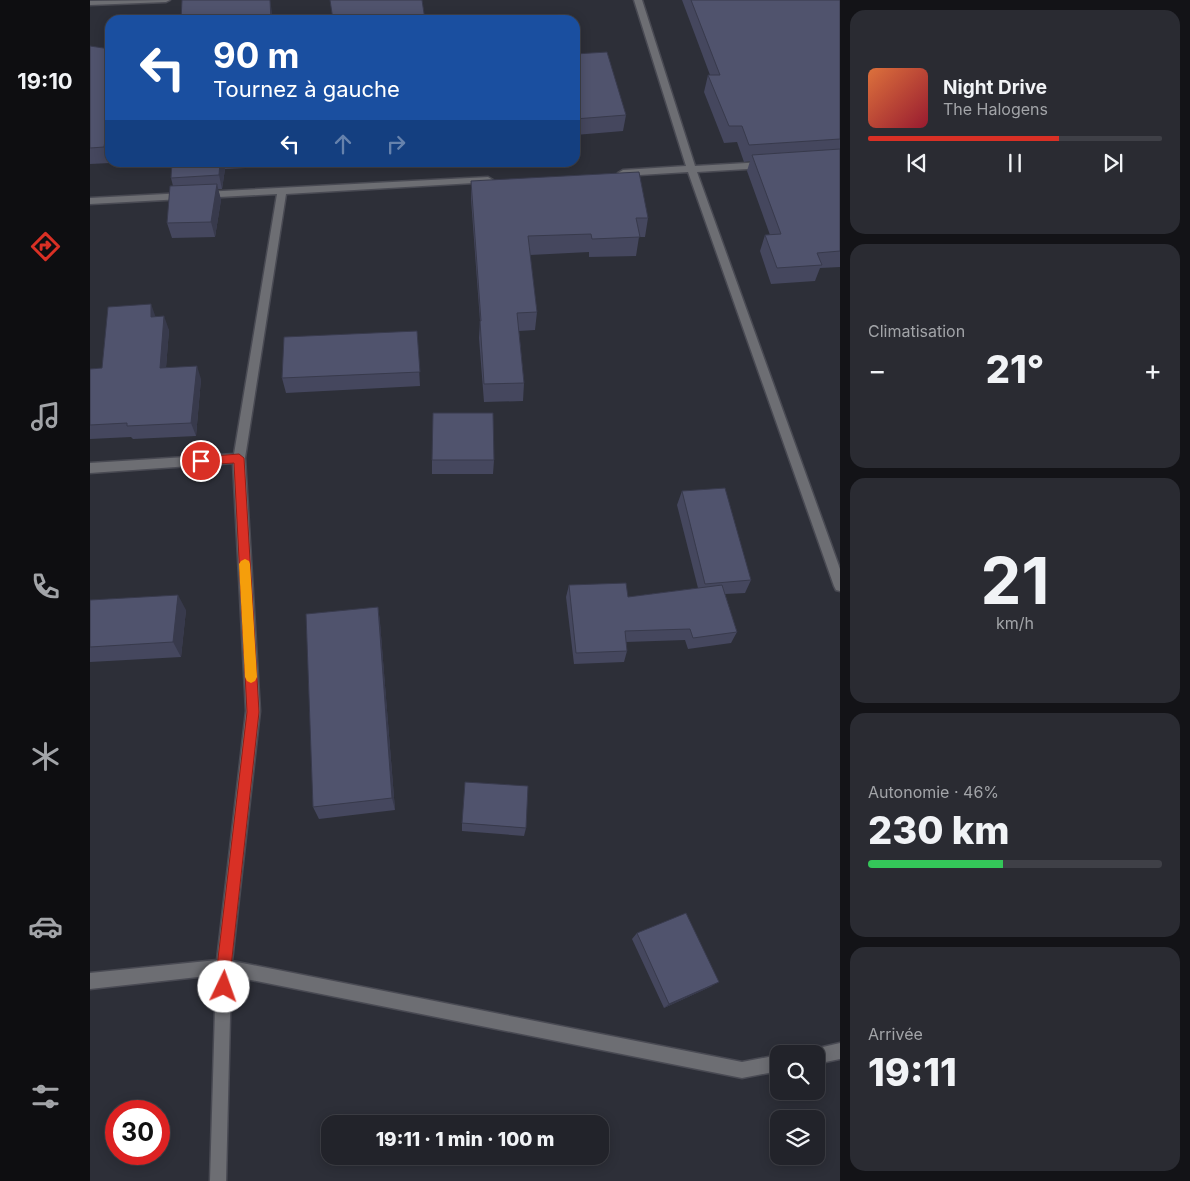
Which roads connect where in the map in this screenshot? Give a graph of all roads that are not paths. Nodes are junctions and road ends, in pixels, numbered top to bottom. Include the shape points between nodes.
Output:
1 (166, 0) edge
2 (638, 0) edge
3 (90, 3) edge
4 (771, 164) edge
5 (692, 170) junction
6 (612, 174) edge
7 (502, 179) edge
8 (282, 190) junction
9 (90, 201) edge
10 (239, 458) junction
11 (90, 468) edge
12 (840, 586) edge
13 (224, 967) junction
14 (90, 981) edge
15 (840, 1051) edge
16 (825, 1054) edge
17 (770, 1065) edge
18 (218, 1181) edge

1 - 3 street
2 - 5 street
4 - 5 street
5 - 6 street
5 - 12 street
7 - 8 street
8 - 9 street
8 - 10 street
10 - 11 street
10 - 13 street via 253,712
13 - 14 street
13 - 17 street via 742,1070
13 - 18 street
15 - 16 street

